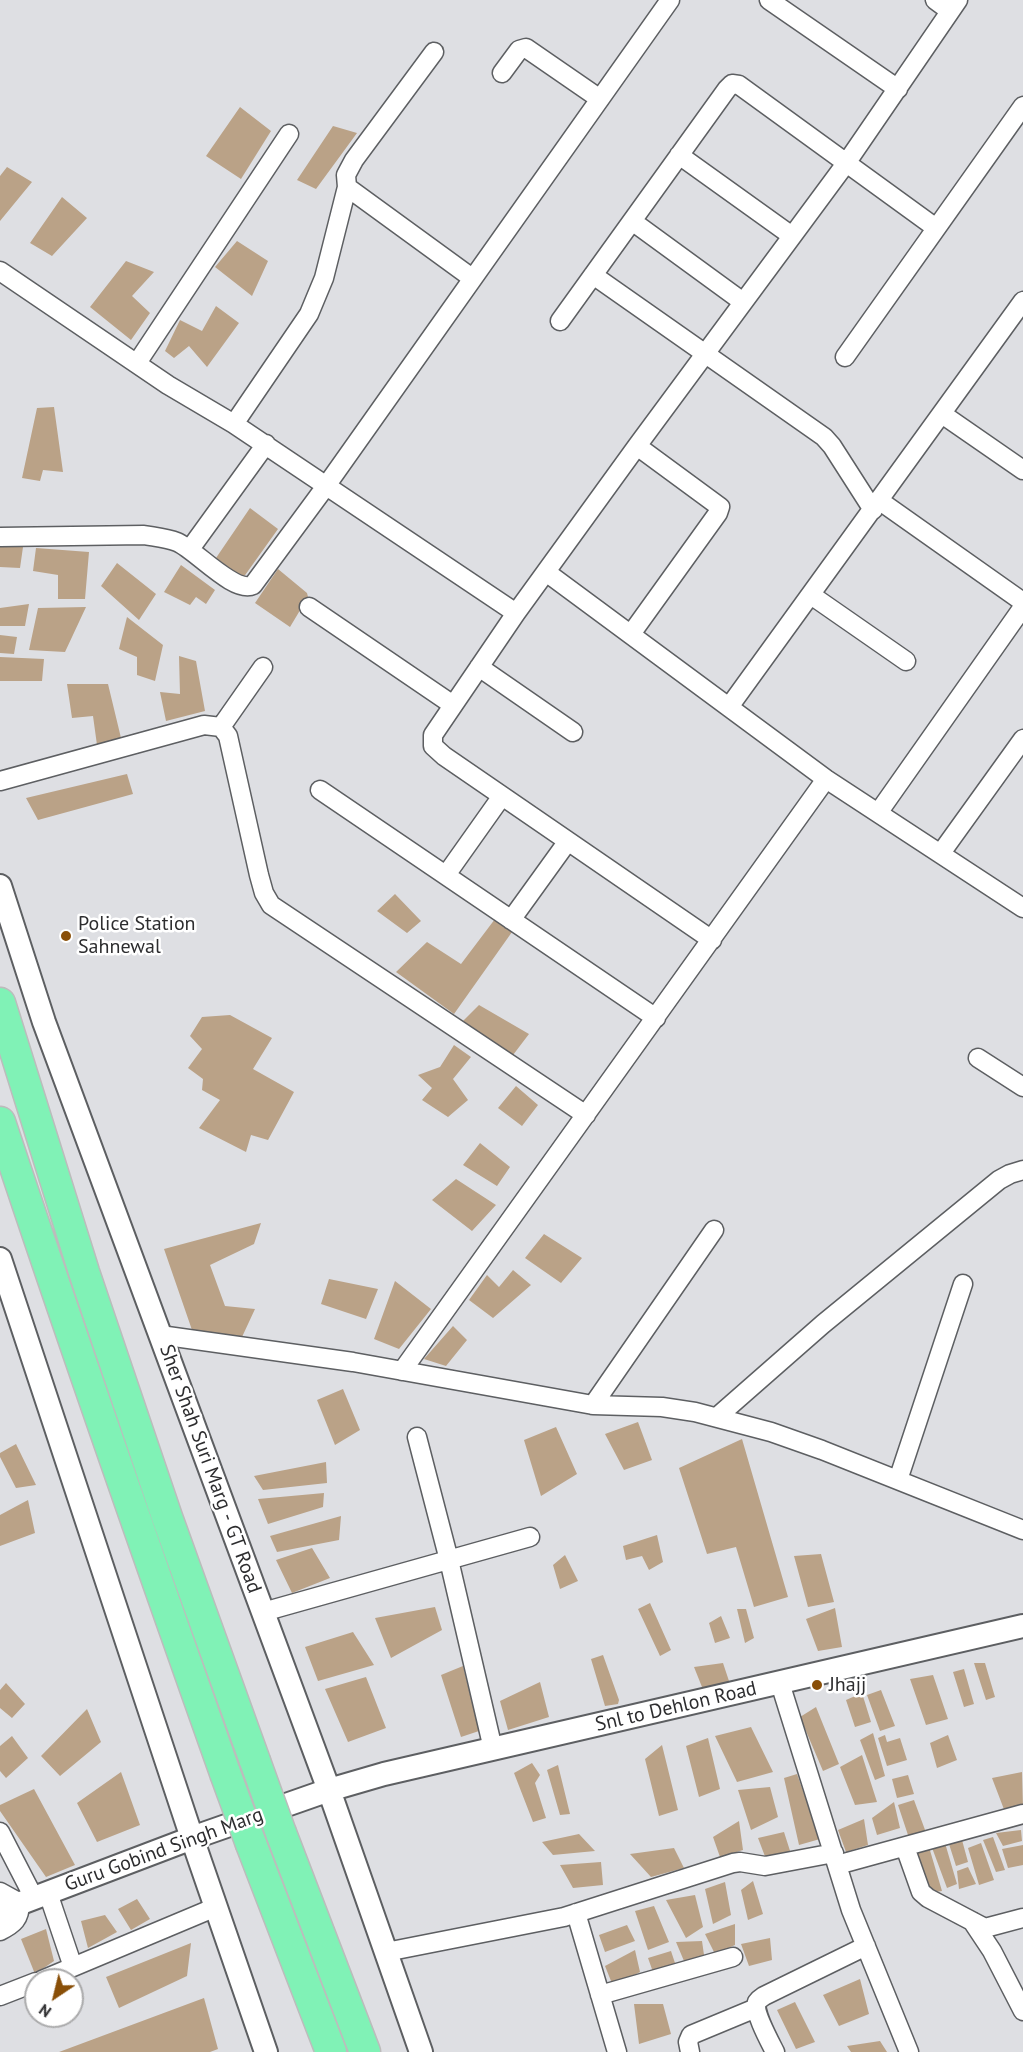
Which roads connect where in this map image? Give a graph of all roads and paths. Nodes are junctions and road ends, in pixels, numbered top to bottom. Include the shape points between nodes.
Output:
1 (670, 0) edge
2 (769, 0) edge
3 (935, 0) edge
4 (954, 6) edge
5 (434, 52) dead end
6 (502, 73) dead end
7 (898, 88) junction
8 (600, 99) junction
9 (1023, 106) edge
10 (289, 134) dead end
11 (679, 155) junction
12 (848, 162) junction
13 (346, 187) junction
14 (632, 221) junction
15 (936, 228) junction
16 (792, 236) junction
17 (0, 271) edge
18 (593, 275) junction
19 (472, 278) junction
20 (1023, 301) edge
21 (743, 302) junction
22 (560, 321) dead end
23 (704, 354) junction
24 (845, 357) dead end
25 (137, 363) junction
26 (942, 414) junction
27 (234, 424) junction
28 (266, 444) junction
29 (637, 446) junction
30 (1023, 470) edge
31 (326, 486) junction
32 (876, 506) junction
33 (0, 537) edge
34 (190, 549) junction
35 (546, 572) junction
36 (812, 595) junction
37 (1023, 602) edge
38 (309, 607) dead end
39 (1023, 607) edge
40 (516, 613) junction
41 (630, 634) junction
42 (906, 661) dead end
43 (263, 667) dead end
44 (479, 667) junction
45 (453, 705) junction
46 (729, 707) junction
47 (221, 727) junction
48 (573, 732) dead end
49 (1023, 739) edge
50 (826, 779) junction
51 (0, 781) edge
52 (320, 790) dead end
53 (502, 796) junction
54 (878, 813) junction
55 (568, 841) junction
56 (941, 853) junction
57 (446, 875) junction
58 (0, 886) edge
59 (1023, 908) edge
60 (511, 920) junction
61 (712, 940) junction
62 (0, 1003) edge
63 (656, 1018) junction
64 (978, 1058) dead end
65 (1023, 1087) edge
66 (586, 1115) junction
67 (0, 1122) edge
68 (1021, 1167) edge
69 (714, 1230) dead end
70 (0, 1259) edge
71 (963, 1284) dead end
72 (5, 1292) edge
73 (160, 1335) junction
74 (402, 1371) junction
75 (593, 1405) junction
76 (717, 1417) junction
77 (417, 1437) dead end
78 (898, 1480) junction
79 (1023, 1530) edge
80 (530, 1537) dead end
81 (449, 1560) junction
82 (263, 1612) junction
83 (1023, 1626) edge
84 (780, 1683) junction
85 (494, 1749) junction
86 (329, 1790) junction
87 (1023, 1814) edge
88 (0, 1832) edge
89 (192, 1838) junction
90 (905, 1846) junction
91 (836, 1859) junction
92 (15, 1905) edge
93 (216, 1907) junction
94 (576, 1913) junction
95 (1023, 1918) edge
96 (972, 1920) junction
97 (866, 1946) junction
98 (386, 1952) junction
99 (733, 1958) dead end
100 (73, 1967) joint
101 (24, 1987) edge
102 (600, 1995) junction
103 (0, 1996) edge
104 (756, 2008) junction
105 (1023, 2011) edge
106 (266, 2052) edge
107 (331, 2052) edge
108 (365, 2052) edge
109 (421, 2052) edge
110 (617, 2052) edge
111 (690, 2052) edge
112 (774, 2052) edge
113 (909, 2052) edge

1 - 8 street
2 - 7 street
3 - 4 street
4 - 7 street
5 - 13 street via 354,160 346,175
6 - 8 street via 519,50 526,48
7 - 12 street
8 - 19 street
9 - 15 street
10 - 25 street
11 - 12 street via 727,89 735,84
11 - 14 street
11 - 16 street
12 - 15 street
12 - 16 street
13 - 19 street
13 - 27 street via 324,278 309,314
14 - 18 street
14 - 21 street
15 - 24 street
16 - 21 street
17 - 25 street
18 - 22 street
18 - 23 street
19 - 31 street
20 - 26 street
21 - 23 street
23 - 29 street
23 - 32 street via 824,437
25 - 27 street
26 - 30 street
26 - 32 street
27 - 28 street
28 - 31 street
28 - 34 street
29 - 35 street
29 - 41 street via 720,507
31 - 34 street via 249,587 232,582
31 - 40 street
32 - 36 street
32 - 37 street
33 - 34 street via 144,535
35 - 40 street
35 - 41 street
36 - 42 street
36 - 46 street
38 - 45 street
39 - 54 street
40 - 44 street
41 - 46 street
43 - 47 street
44 - 45 street
44 - 48 street
45 - 53 street via 433,735 433,746
46 - 50 street
47 - 51 street via 204,725
47 - 66 street via 228,736 259,875 271,905
49 - 56 street
50 - 54 street
50 - 61 street
52 - 57 street
53 - 55 street
53 - 57 street
54 - 56 street
55 - 60 street
55 - 61 street
56 - 59 street
57 - 60 street
58 - 73 street, Sher Shah Suri Marg - GT Road via 44,1022
60 - 63 street
61 - 63 street
62 - 108 highway, bridge via 84,1272 167,1517
63 - 66 street
64 - 65 street
66 - 74 street
67 - 107 highway, bridge via 137,1528
68 - 76 street via 999,1180 823,1324
69 - 75 street
70 - 72 street
71 - 78 street
72 - 89 street
73 - 74 street
73 - 82 street, Sher Shah Suri Marg - GT Road
74 - 75 street
75 - 76 street via 662,1407
76 - 78 street via 771,1432
77 - 81 street
78 - 79 street
80 - 81 street
81 - 82 street
81 - 85 street
82 - 86 street, Sher Shah Suri Marg - GT Road
83 - 84 street, Snl to Dehlon Road
84 - 85 street, Snl to Dehlon Road
84 - 91 street
85 - 86 street, Snl to Dehlon Road
86 - 89 street, Guru Gobind Singh Marg
86 - 98 street, Sher Shah Suri Marg - GT Road
87 - 90 street
88 - 92 street
89 - 92 street, Guru Gobind Singh Marg
89 - 93 street
90 - 91 street
90 - 96 street via 921,1892
91 - 94 street via 765,1866 733,1863
91 - 97 street via 850,1910
92 - 100 street
93 - 100 street
93 - 106 street
94 - 98 street
94 - 102 street
95 - 96 street via 989,1928
96 - 105 street
97 - 104 street via 764,1996
97 - 113 street
98 - 109 street, Sher Shah Suri Marg - GT Road
99 - 102 street
101 - 103 street
102 - 110 street
104 - 111 street via 691,2035
104 - 112 street

